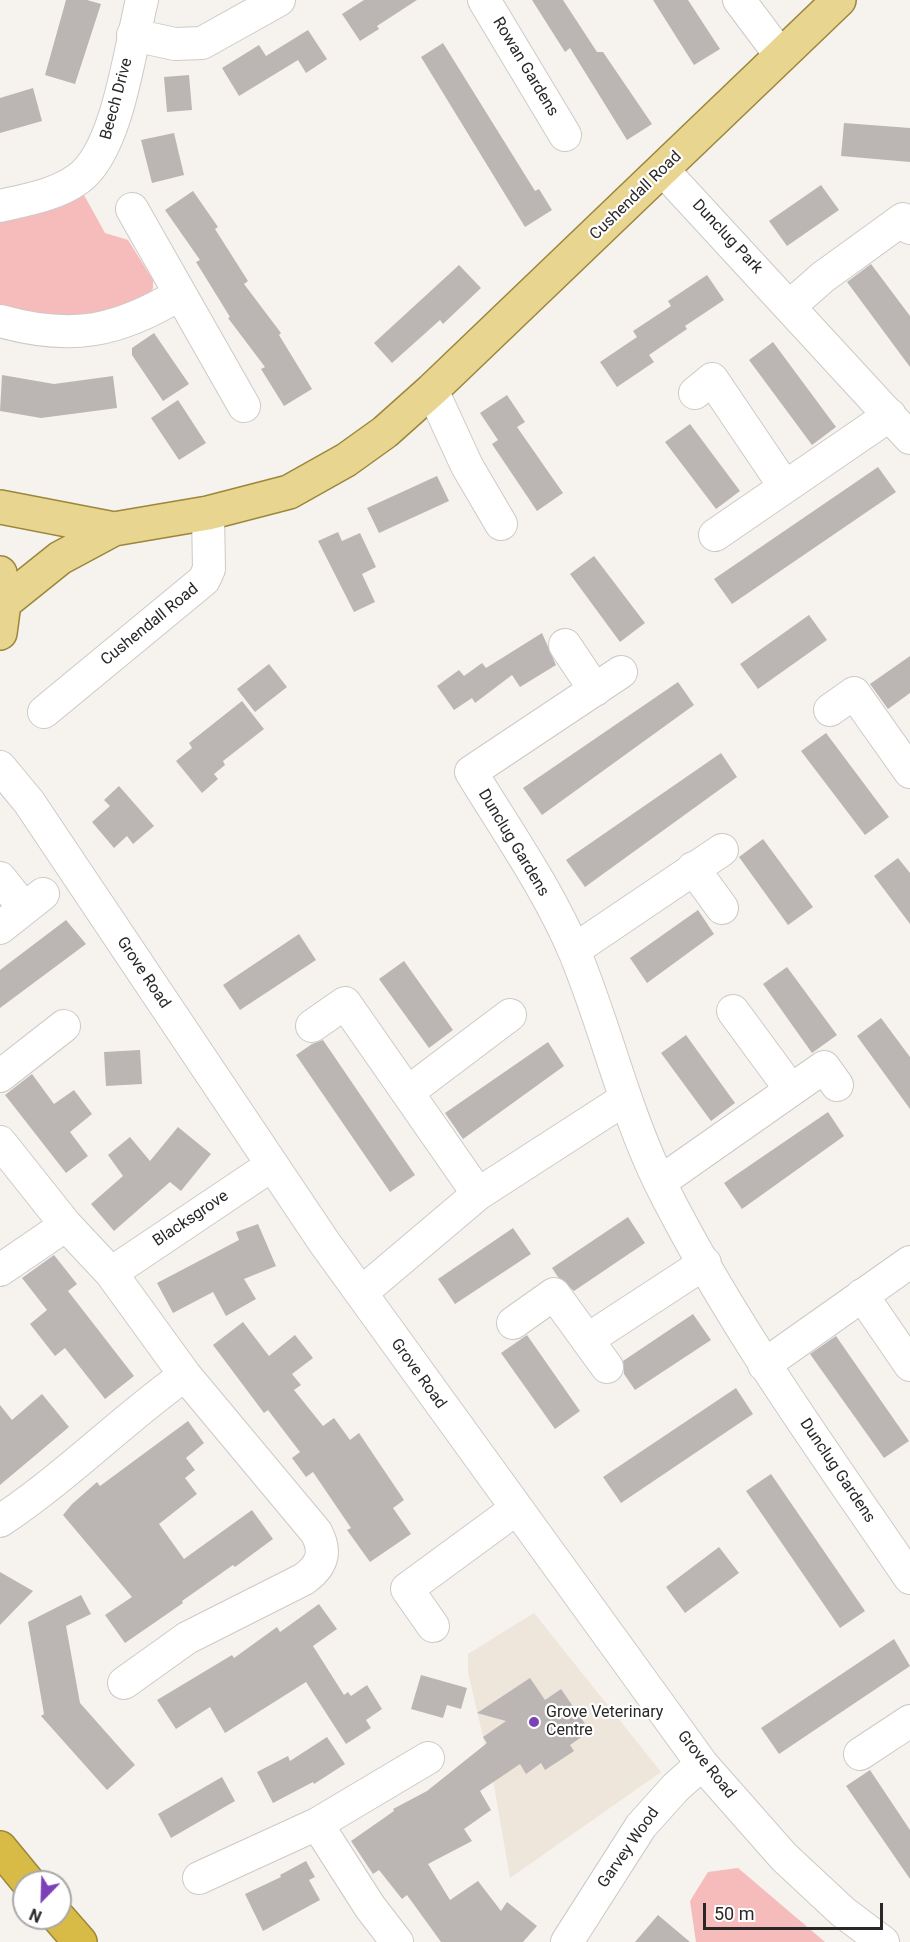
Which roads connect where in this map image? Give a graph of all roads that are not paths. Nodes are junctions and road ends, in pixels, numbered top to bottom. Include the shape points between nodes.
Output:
1 (142, 0) edge
2 (279, 0) edge
3 (484, 0) edge
4 (739, 0) edge
5 (838, 0) edge
6 (133, 35) junction
7 (781, 56) junction
8 (565, 135) dead end
9 (663, 170) junction
10 (0, 206) edge
11 (132, 209) dead end
12 (910, 228) edge
13 (180, 294) junction
14 (790, 306) junction
15 (0, 321) edge
16 (432, 390) junction
17 (695, 393) dead end
18 (244, 406) dead end
19 (890, 415) junction
20 (910, 438) edge
21 (785, 487) junction
22 (0, 507) edge
23 (208, 513) junction
24 (501, 524) dead end
25 (114, 530) junction
26 (715, 535) dead end
27 (1, 603) edge
28 (565, 645) dead end
29 (621, 672) dead end
30 (595, 690) junction
31 (830, 710) dead end
32 (44, 712) dead end
33 (908, 765) edge
34 (0, 767) edge
35 (722, 850) dead end
36 (693, 868) junction
37 (0, 878) edge
38 (722, 908) dead end
39 (0, 928) edge
40 (574, 950) junction
41 (733, 1011) dead end
42 (510, 1015) dead end
43 (64, 1026) dead end
44 (312, 1026) dead end
45 (0, 1076) edge
46 (837, 1084) dead end
47 (791, 1090) junction
48 (408, 1092) junction
49 (625, 1098) junction
50 (0, 1142) edge
51 (272, 1165) junction
52 (660, 1182) junction
53 (478, 1194) junction
54 (66, 1225) junction
55 (910, 1262) edge
56 (705, 1263) junction
57 (0, 1270) edge
58 (111, 1273) junction
59 (361, 1293) junction
60 (862, 1295) junction
61 (513, 1323) dead end
62 (587, 1340) junction
63 (764, 1365) junction
64 (910, 1365) edge
65 (607, 1367) dead end
66 (185, 1375) junction
67 (516, 1509) junction
68 (0, 1521) edge
69 (910, 1578) edge
70 (433, 1626) dead end
71 (124, 1683) dead end
72 (907, 1729) edge
73 (860, 1754) dead end
74 (428, 1758) dead end
75 (702, 1764) junction
76 (317, 1824) junction
77 (0, 1848) edge
78 (18, 1870) edge
79 (199, 1878) dead end
80 (70, 1930) edge
81 (80, 1942) edge
82 (397, 1942) edge
83 (567, 1942) edge
84 (883, 1942) edge

1 - 6 street, Beech Drive
2 - 6 street, Beech Drive via 202,43 175,44
3 - 8 street, Rowan Gardens
4 - 7 street
5 - 7 main road, Cushendall Road
6 - 10 street, Beech Drive via 111,130 95,164 61,189
7 - 9 main road, Cushendall Road
9 - 14 street, Dunclug Park
9 - 16 main road, Cushendall Road
11 - 13 street
12 - 14 street via 903,219
13 - 15 street via 136,319 93,331 42,331
13 - 18 street
14 - 19 street, Dunclug Park
16 - 23 main road, Cushendall Road via 346,460 289,492
16 - 24 street via 467,466
17 - 21 street via 712,379
19 - 20 street, Dunclug Park
19 - 21 street
21 - 26 street
22 - 25 main road, Cushendall Road
23 - 25 main road, Cushendall Road
23 - 32 street, Cushendall Road via 209,569 204,580
25 - 27 main road, Cushendall Road via 60,558
28 - 30 street
29 - 30 street, Dunclug Gardens
30 - 40 street, Dunclug Gardens via 471,772 544,892
31 - 33 street via 854,693
34 - 51 street, Grove Road via 29,802
35 - 36 street
36 - 38 street
36 - 40 street
37 - 39 street via 33,901
40 - 49 street, Dunclug Gardens
41 - 47 street
42 - 48 street
43 - 45 street
44 - 48 street via 345,1003
46 - 47 street via 824,1067
47 - 52 street
48 - 53 street
49 - 52 street, Dunclug Gardens
49 - 53 street
50 - 54 street
51 - 58 street, Blacksgrove
51 - 59 street, Grove Road
52 - 56 street, Dunclug Gardens
53 - 59 street
54 - 57 street
54 - 58 street
55 - 60 street
56 - 62 street
56 - 63 street, Dunclug Gardens
58 - 66 street
59 - 67 street, Grove Road
60 - 63 street
60 - 64 street
61 - 62 street via 554,1294
62 - 65 street
63 - 69 street, Dunclug Gardens
66 - 68 street
66 - 71 street via 316,1532 323,1554 317,1568 304,1579 187,1638
67 - 70 street via 406,1589
67 - 75 street, Grove Road
72 - 73 street
74 - 76 street
75 - 83 street, Garvey Wood via 641,1826
75 - 84 street, Grove Road via 784,1857 843,1912
76 - 79 street
76 - 82 street
77 - 78 highway
80 - 81 highway

